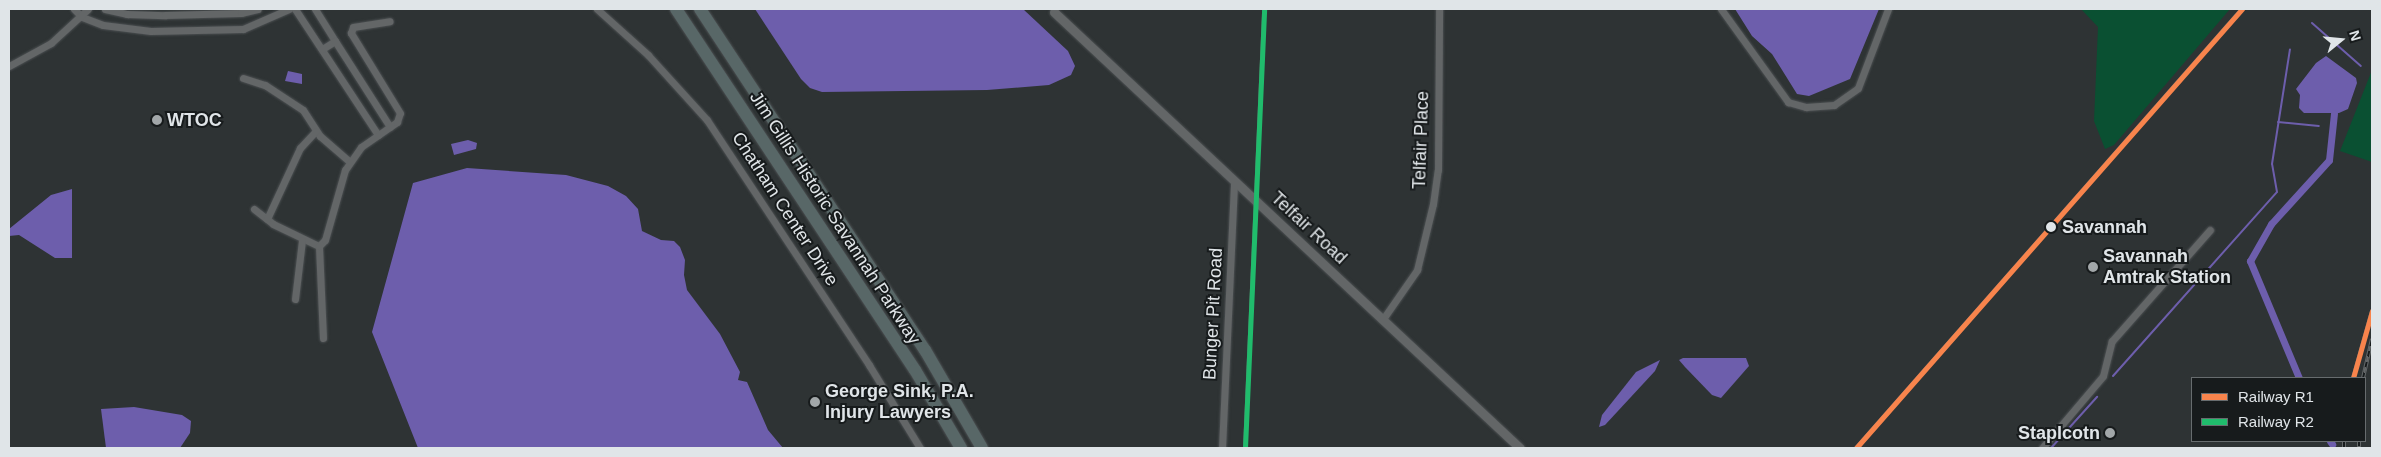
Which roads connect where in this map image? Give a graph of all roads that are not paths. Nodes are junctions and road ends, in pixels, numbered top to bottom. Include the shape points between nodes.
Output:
1 (74, 9) edge
2 (88, 9) edge
3 (105, 9) edge
4 (258, 9) edge
5 (289, 9) edge
6 (295, 9) edge
7 (316, 9) edge
8 (597, 9) edge
9 (676, 9) edge
10 (700, 9) edge
11 (1438, 9) edge
12 (1721, 9) edge
13 (1888, 9) edge
14 (1054, 12) dead end
15 (82, 17) junction
16 (390, 21) dead end
17 (335, 42) junction
18 (322, 49) junction
19 (9, 66) edge
20 (243, 78) dead end
21 (390, 127) junction
22 (316, 131) junction
23 (378, 135) junction
24 (349, 161) junction
25 (1234, 181) junction
26 (254, 209) dead end
27 (266, 220) junction
28 (2210, 230) dead end
29 (302, 240) junction
30 (319, 246) junction
31 (295, 299) dead end
32 (1383, 319) junction
33 (323, 338) dead end
34 (920, 448) edge
35 (961, 448) edge
36 (982, 448) edge
37 (1222, 448) edge
38 (1520, 448) edge
39 (2042, 448) edge

1 - 15 street
2 - 15 street
3 - 4 street via 127,14 165,15 240,13
5 - 15 street via 261,23 219,30 125,30
6 - 18 street
7 - 17 street
8 - 34 street, Chatham Center Drive via 636,42 707,120
9 - 35 highway, Jim Gillis Historic Savannah Parkway via 915,370
10 - 36 highway, Jim Gillis Historic Savannah Parkway via 925,350
11 - 32 street, Telfair Place via 1438,170 1432,204 1417,270
12 - 13 street via 1788,102 1806,107 1834,105 1858,88
14 - 25 street, Telfair Road
15 - 19 street via 51,44
16 - 21 street via 353,27 351,33 400,113 397,122
17 - 18 street
17 - 21 street
18 - 23 street
20 - 22 street via 265,85 303,110
21 - 23 street
22 - 24 street
22 - 27 street via 300,148
23 - 24 street
24 - 30 street via 325,240
25 - 32 street, Telfair Road
25 - 37 street, Bunger Pit Road
26 - 27 street
27 - 29 street
28 - 39 street via 2112,341 2103,376
29 - 30 street
29 - 31 street
30 - 33 street
32 - 38 street, Telfair Road

